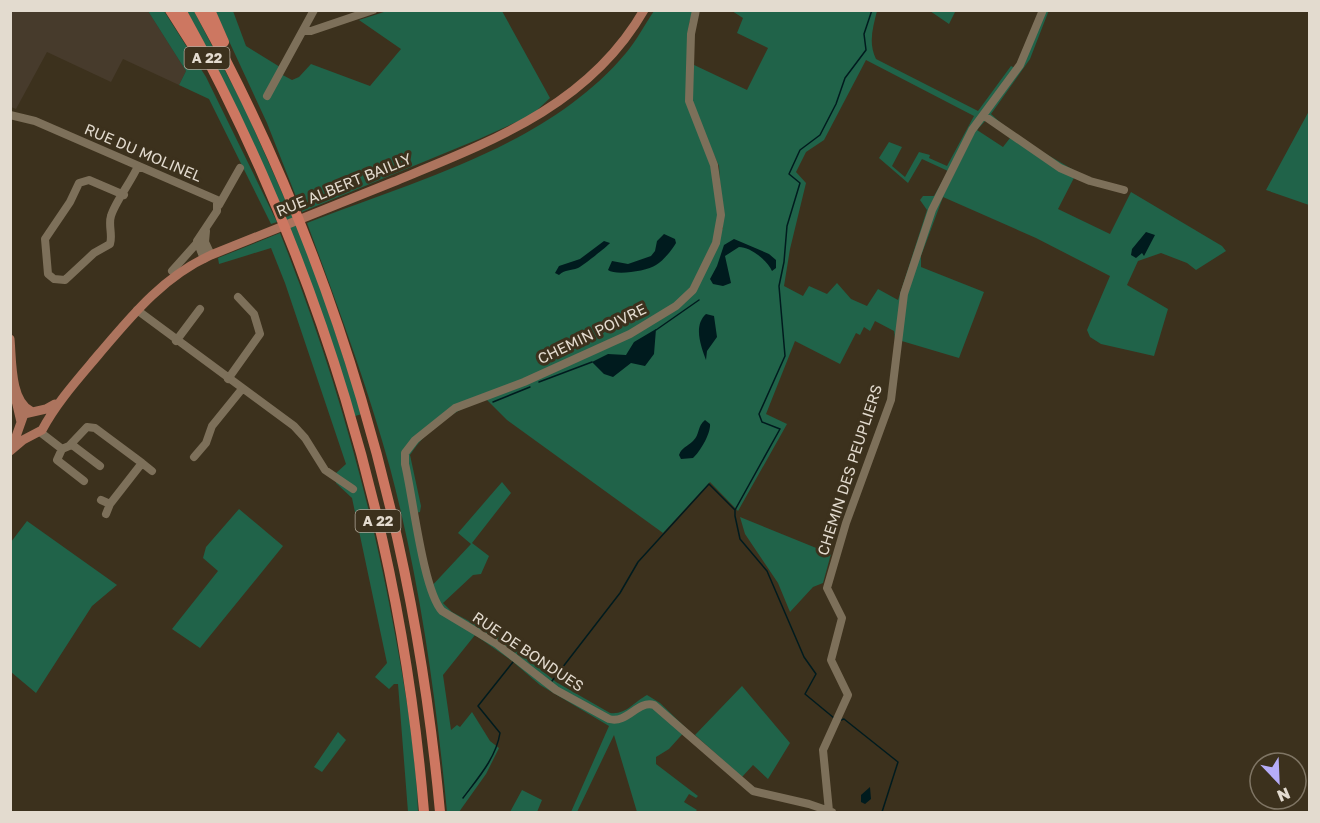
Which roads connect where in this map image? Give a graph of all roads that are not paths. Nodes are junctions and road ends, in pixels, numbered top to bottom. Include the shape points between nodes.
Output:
1 (170, 10) edge
2 (182, 10) edge
3 (199, 10) edge
4 (210, 10) edge
5 (314, 10) edge
6 (373, 10) edge
7 (644, 10) edge
8 (696, 10) edge
9 (1043, 10) edge
10 (303, 31) junction
11 (267, 96) dead end
12 (231, 106) junction
13 (10, 115) edge
14 (982, 115) junction
15 (138, 166) junction
16 (240, 168) dead end
17 (1124, 190) dead end
18 (124, 195) junction
19 (289, 197) junction
20 (219, 205) junction
21 (206, 229) junction
22 (197, 243) junction
23 (208, 257) junction
24 (172, 271) dead end
25 (238, 297) dead end
26 (136, 310) junction
27 (195, 311) dead end
28 (10, 339) edge
29 (176, 341) junction
30 (13, 368) junction
31 (228, 379) junction
32 (242, 388) junction
33 (61, 398) junction
34 (33, 411) junction
35 (21, 424) junction
36 (40, 430) junction
37 (71, 444) junction
38 (62, 449) junction
39 (10, 450) edge
40 (405, 453) joint
41 (194, 457) dead end
42 (142, 463) junction
43 (100, 466) dead end
44 (152, 471) dead end
45 (84, 481) dead end
46 (353, 489) dead end
47 (101, 500) dead end
48 (110, 504) junction
49 (106, 514) dead end
50 (831, 812) edge
51 (424, 813) edge
52 (440, 813) edge

1 - 12 highway
2 - 12 highway, A 22
3 - 19 highway, A 22
4 - 19 highway
5 - 10 street
6 - 10 street via 311,32
7 - 23 main road, RUE ALBERT BAILLY via 630,34 597,72 535,119 464,153
8 - 40 street, CHEMIN POIVRE via 691,34 689,101 714,165 721,215 716,243 693,290 676,306 630,334 455,408
9 - 14 street, CHEMIN DES PEUPLIERS via 1020,65
10 - 11 street
12 - 51 highway, A 22 via 298,259 357,438 402,637
13 - 15 street, RUE DU MOLINEL via 30,119
14 - 17 street via 1060,168
14 - 50 street, CHEMIN DES PEUPLIERS via 932,210 914,261 904,294 891,400 827,584 828,594 842,618 832,663 848,695 823,750
15 - 18 street
15 - 20 street, RUE DU MOLINEL via 215,199
16 - 20 street
18 - 18 street via 111,215 110,244 94,253 68,278 51,278 44,242 79,183 89,180
19 - 52 highway, A 22 via 346,349 392,508 421,657
20 - 21 street
21 - 22 street
21 - 23 street
22 - 23 street
22 - 24 street
23 - 26 main road, RUE ALBERT BAILLY via 166,281
25 - 31 street via 254,314 260,334
26 - 29 street
26 - 33 main road, RUE ALBERT BAILLY
27 - 29 street
28 - 30 main road
29 - 31 street
30 - 34 main road via 19,398
30 - 35 main road via 14,402
31 - 32 street
32 - 41 street
32 - 46 street via 294,426 325,470
33 - 34 main road via 49,408
33 - 36 main road, RUE ALBERT BAILLY
34 - 35 main road via 24,414
34 - 36 main road via 42,416
35 - 36 main road via 26,433
35 - 39 main road
36 - 38 street
36 - 39 main road
37 - 38 street
37 - 42 street via 84,429 95,428
37 - 43 street
38 - 45 street via 57,460
40 - 50 street, RUE DE BONDUES via 428,581 442,612 497,644 556,690 609,719 619,720 645,704 654,705 753,791
42 - 44 street
42 - 48 street
47 - 48 street
48 - 49 street

